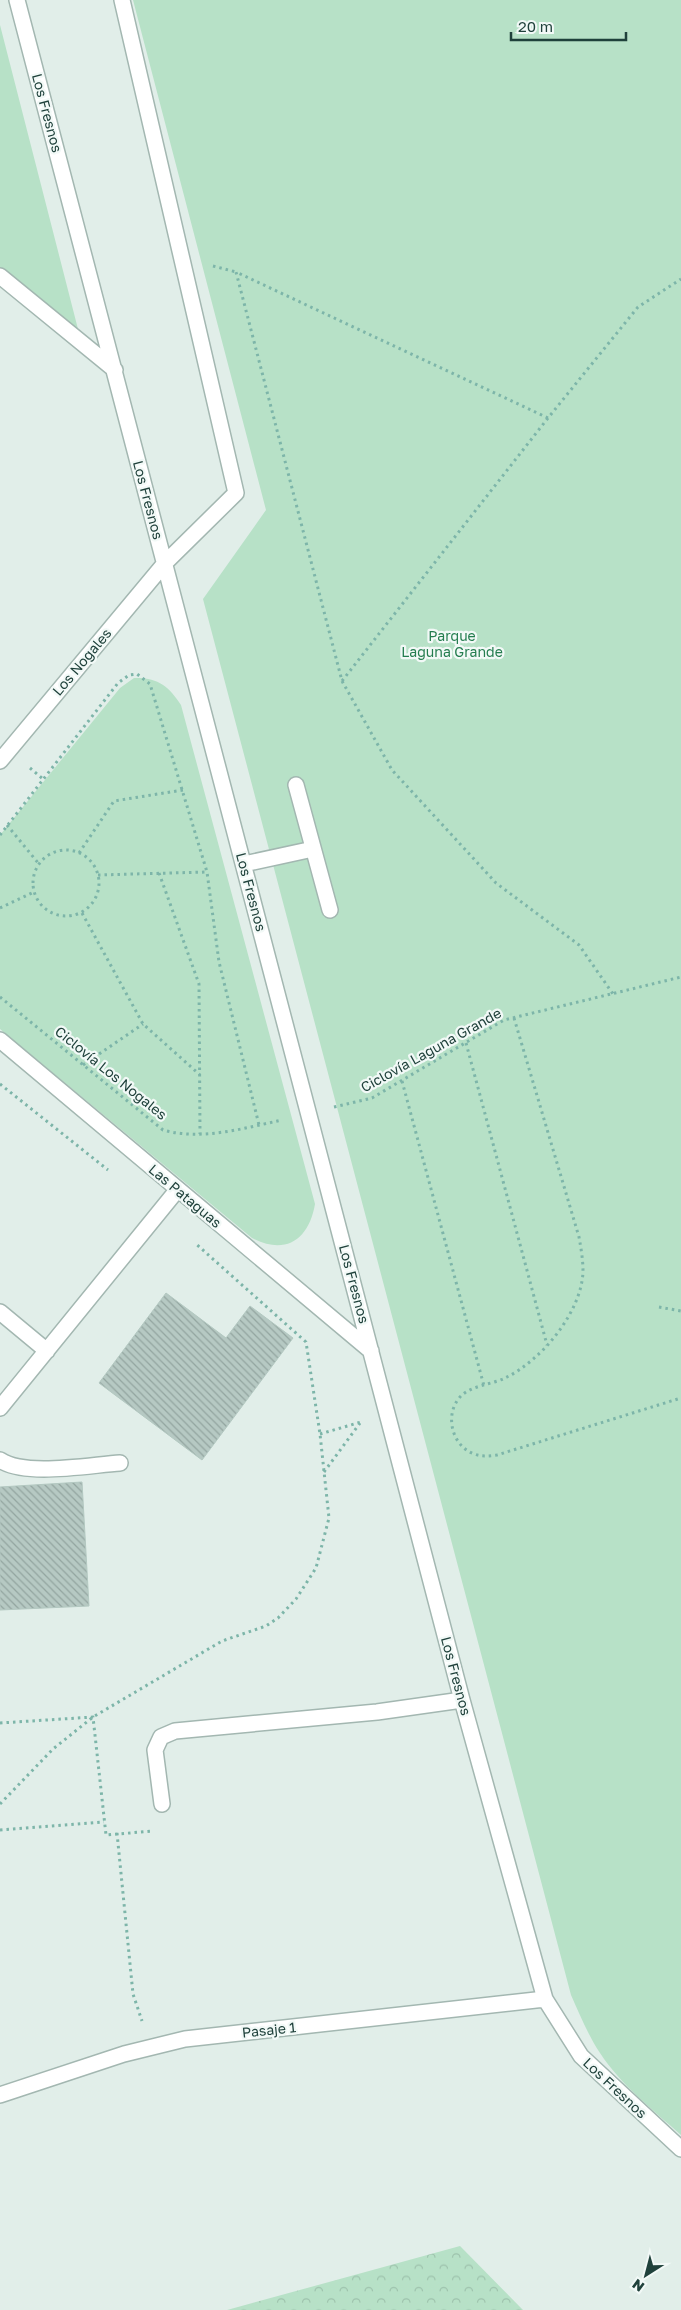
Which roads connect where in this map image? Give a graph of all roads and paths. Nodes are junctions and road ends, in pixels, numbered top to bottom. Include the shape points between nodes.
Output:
1 (18, 0) edge
2 (122, 0) edge
3 (0, 276) edge
4 (681, 279) edge
5 (115, 370) junction
6 (548, 418) junction
7 (165, 562) junction
8 (342, 681) junction
9 (0, 761) edge
10 (296, 785) dead end
11 (183, 790) junction
12 (8, 825) junction
13 (0, 834) edge
14 (314, 849) junction
15 (79, 853) junction
16 (39, 864) junction
17 (244, 864) junction
18 (207, 872) junction
19 (159, 873) junction
20 (98, 875) junction
21 (34, 892) junction
22 (0, 908) edge
23 (330, 910) dead end
24 (82, 913) junction
25 (681, 977) edge
26 (613, 994) junction
27 (0, 997) edge
28 (514, 1018) junction
29 (143, 1024) junction
30 (0, 1040) edge
31 (466, 1043) junction
32 (83, 1065) junction
33 (200, 1076) junction
34 (402, 1081) junction
35 (0, 1084) edge
36 (309, 1113) junction
37 (259, 1125) junction
38 (200, 1134) junction
39 (115, 1176) dead end
40 (178, 1189) junction
41 (161, 1212) junction
42 (659, 1307) dead end
43 (681, 1311) edge
44 (0, 1312) edge
45 (547, 1346) junction
46 (47, 1351) junction
47 (371, 1351) junction
48 (484, 1386) junction
49 (681, 1398) edge
50 (0, 1408) edge
51 (388, 1415) junction
52 (360, 1422) junction
53 (320, 1434) junction
54 (0, 1460) edge
55 (120, 1463) dead end
56 (324, 1472) junction
57 (462, 1700) junction
58 (93, 1717) junction
59 (0, 1723) edge
60 (0, 1804) edge
61 (162, 1804) joint
62 (104, 1822) junction
63 (0, 1830) edge
64 (117, 1834) junction
65 (545, 1999) junction
66 (151, 2047) junction
67 (0, 2094) edge
68 (681, 2149) edge

1 - 5 street, Los Fresnos
2 - 7 street, Los Nogales via 236,494
3 - 5 street
4 - 6 path via 638,307
5 - 7 street, Los Fresnos
6 - 8 path
6 - 8 path via 236,272
7 - 9 street, Los Nogales
7 - 17 street, Los Fresnos
8 - 26 path via 392,770 496,883 579,945
10 - 14 street
11 - 12 path via 150,684 137,674 129,675 118,684
11 - 15 path via 114,801
11 - 18 path
12 - 13 path
12 - 16 path
14 - 17 street
14 - 23 street
15 - 16 path via 64,850 50,854
15 - 20 path via 91,862
16 - 21 path via 33,878
17 - 36 street, Los Fresnos
18 - 19 path
18 - 37 path via 219,962
19 - 20 path
19 - 33 path via 199,984
20 - 24 path via 99,889 94,903
21 - 22 path
21 - 24 path via 41,905 53,914 68,917
24 - 29 path
25 - 26 path, Ciclovía Laguna Grande
26 - 28 path, Ciclovía Laguna Grande
27 - 32 path, Ciclovía Los Nogales
28 - 31 path, Ciclovía Laguna Grande via 504,1020
28 - 45 path via 582,1255 583,1273 571,1311
29 - 32 path
29 - 33 path
30 - 40 street, Las Pataguas
31 - 34 path, Ciclovía Laguna Grande
31 - 45 path
32 - 38 path, Ciclovía Los Nogales via 163,1130 176,1134
33 - 38 path
34 - 36 path, Ciclovía Laguna Grande via 372,1098
34 - 48 path
35 - 39 path
36 - 37 path, Ciclovía Los Nogales
36 - 47 street, Los Fresnos
37 - 38 path, Ciclovía Los Nogales
40 - 41 street
40 - 47 street, Las Pataguas
41 - 46 street
41 - 53 path via 306,1342
42 - 43 path
44 - 46 street
45 - 48 path via 523,1368
46 - 50 street
47 - 51 street, Los Fresnos
48 - 49 path via 471,1389 456,1402 452,1426 464,1447 473,1454 486,1456
51 - 52 path
51 - 57 street, Los Fresnos
52 - 53 path
52 - 56 path
53 - 56 path
54 - 55 street via 9,1466 30,1470
56 - 58 path via 329,1518 316,1568 296,1599 266,1626 222,1641
57 - 61 street via 378,1712 175,1731 161,1737 156,1750
57 - 65 street, Los Fresnos
58 - 59 path
58 - 60 path via 53,1749
58 - 62 path
61 - 64 path via 165,1830
62 - 63 path
62 - 64 path via 106,1834
64 - 66 path via 133,1994
65 - 66 street, Pasaje 1 via 185,2039
65 - 68 street, Los Fresnos via 581,2056
66 - 67 street, Pasaje 1

